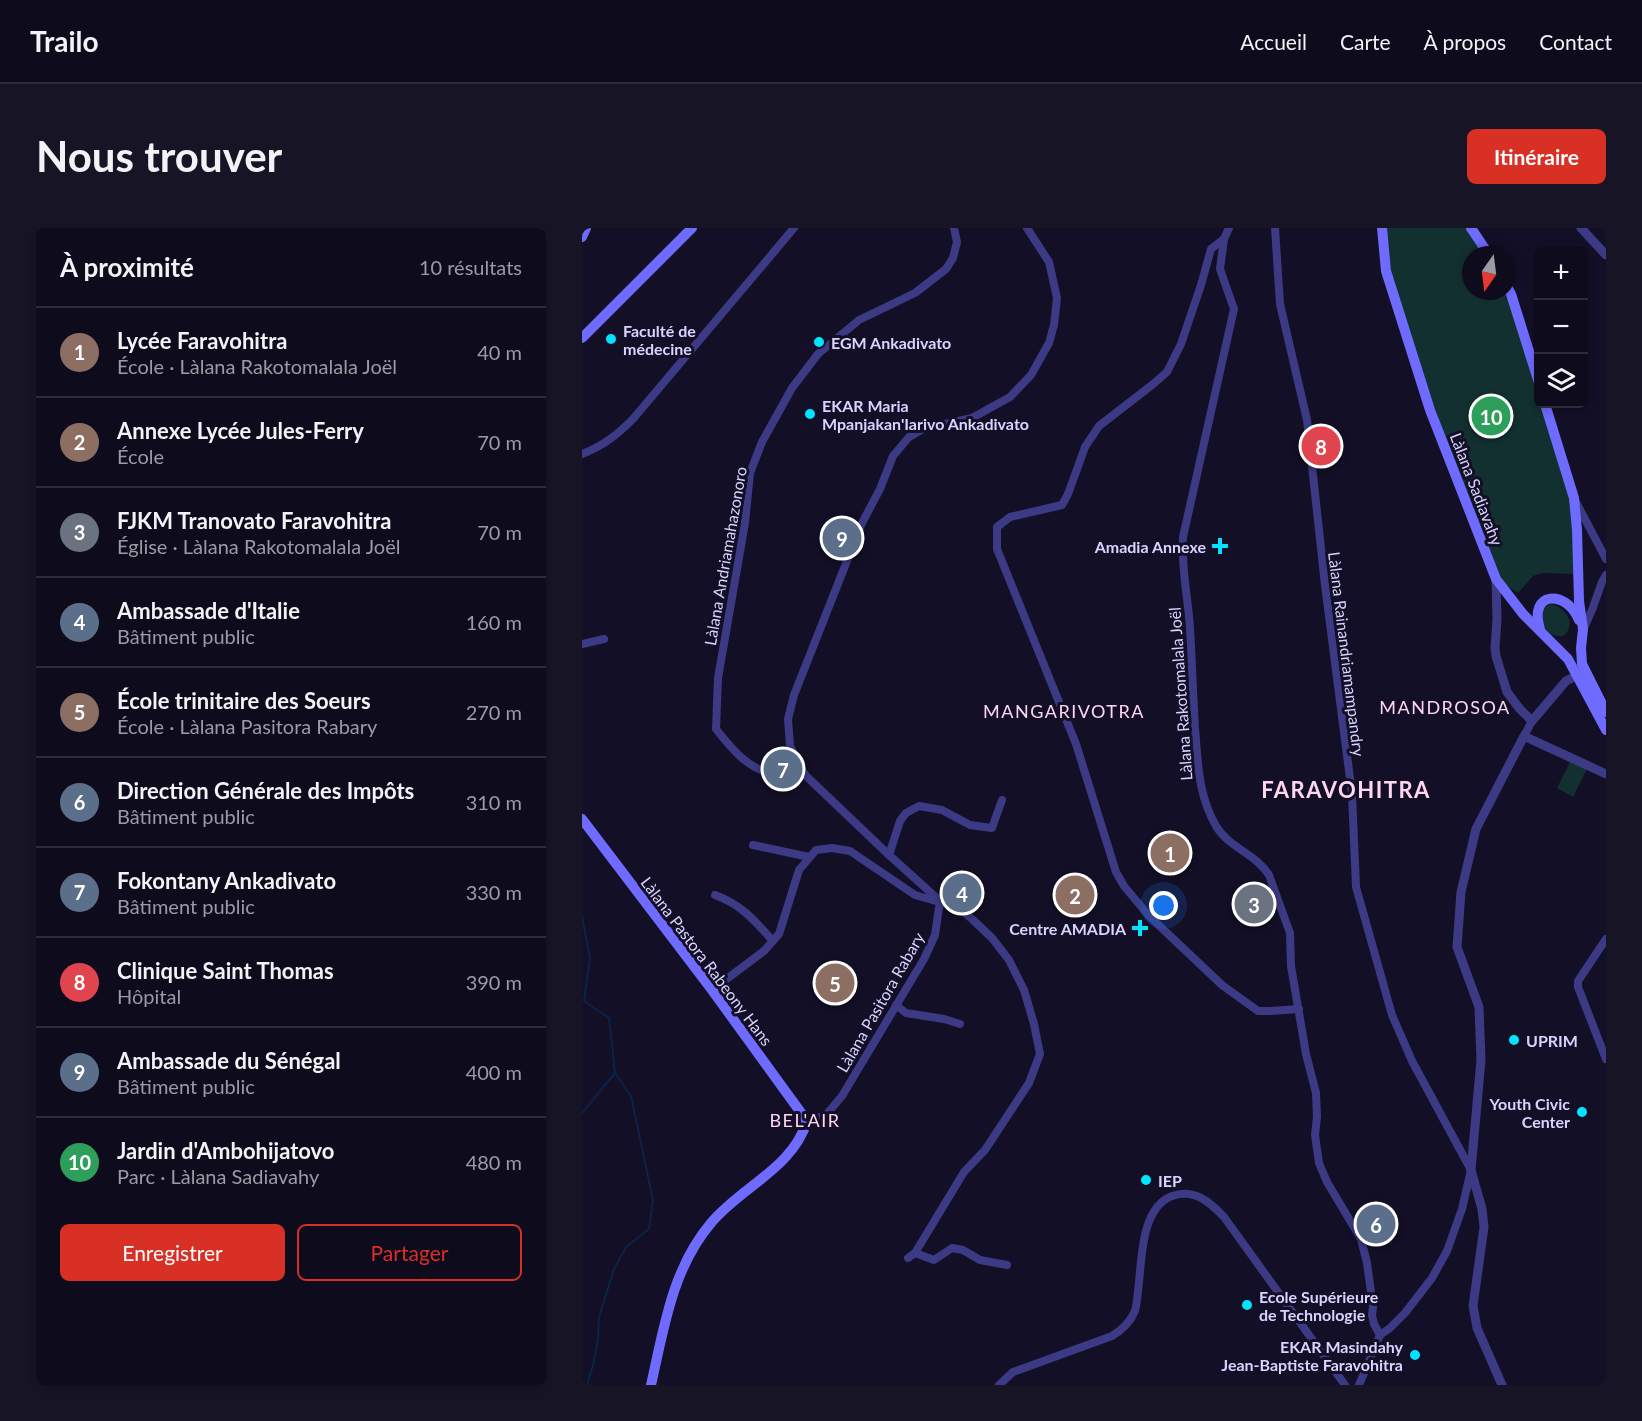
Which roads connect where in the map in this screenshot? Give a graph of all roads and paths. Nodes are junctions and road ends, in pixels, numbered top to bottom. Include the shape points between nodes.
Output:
1 (586, 228) edge
2 (692, 228) edge
3 (794, 228) edge
4 (954, 228) edge
5 (1027, 228) edge
6 (1229, 228) edge
7 (1275, 228) edge
8 (1382, 228) edge
9 (1471, 228) edge
10 (1581, 228) edge
11 (582, 237) edge
12 (1224, 240) junction
13 (1483, 246) edge
14 (1606, 255) edge
15 (1513, 300) edge
16 (582, 338) edge
17 (1534, 367) edge
18 (1546, 408) edge
19 (582, 454) edge
20 (1574, 498) junction
21 (1606, 559) edge
22 (1606, 575) edge
23 (1496, 579) junction
24 (1583, 629) junction
25 (1540, 631) junction
26 (604, 639) dead end
27 (582, 644) edge
28 (1580, 669) junction
29 (1606, 712) edge
30 (1532, 721) junction
31 (1606, 730) edge
32 (1524, 736) junction
33 (1606, 774) edge
34 (805, 775) junction
35 (1002, 800) dead end
36 (582, 819) edge
37 (753, 845) dead end
38 (889, 855) junction
39 (809, 857) junction
40 (715, 895) dead end
41 (940, 901) junction
42 (1606, 939) edge
43 (773, 941) junction
44 (712, 990) junction
45 (896, 1005) junction
46 (1299, 1009) junction
47 (960, 1024) dead end
48 (1606, 1059) edge
49 (807, 1120) junction
50 (1471, 1170) junction
51 (1007, 1265) dead end
52 (1380, 1335) junction
53 (651, 1385) edge
54 (999, 1385) edge
55 (1345, 1385) edge
56 (1359, 1385) edge
57 (1502, 1385) edge

1 - 11 main road
2 - 16 main road
3 - 19 street via 633,419 610,440
4 - 34 street, Làlana Andriamahazonoro via 957,242 946,269 915,293 859,320 818,354 792,388 750,473 718,678 716,729 732,750 751,765 774,774
5 - 34 street via 1049,262 1057,298 1049,343 1031,375 1010,397 972,418 923,429 909,437 892,456 794,694 788,719 790,746
6 - 12 street, Làlana Rakotomalala Joël
7 - 50 street, Làlana Rainandriamampandry via 1280,304 1307,420 1352,794 1356,886 1392,1015 1412,1061
8 - 23 main road, Làlana Sadiavahy via 1386,271 1427,399
9 - 13 main road
10 - 14 street
12 - 46 street, Làlana Rakotomalala Joël via 1220,269 1234,309 1182,551 1199,781 1221,833 1264,866 1269,875 1290,933
12 - 46 street via 1211,249 1181,344 1167,372 1099,426 1085,447 1062,505 1010,517 998,528 998,549 1076,744 1116,872 1124,886 1149,916 1222,985 1258,1011
15 - 17 main road
18 - 20 main road
20 - 21 street
20 - 24 main road
22 - 24 street
23 - 25 main road, Làlana Sadiavahy
23 - 30 street via 1496,656 1507,692
24 - 25 main road via 1572,607 1549,598 1538,612
24 - 28 main road
25 - 28 main road, Làlana Sadiavahy
26 - 27 street
28 - 29 main road
28 - 30 street
28 - 31 main road, Làlana Sadiavahy
30 - 32 street
32 - 33 street
32 - 50 street via 1476,829 1461,892 1457,947 1479,1007 1480,1050
34 - 38 street
35 - 38 street via 992,828 970,825 942,810 919,806 900,821
36 - 44 main road, Làlana Pastora Rabeony Hans
37 - 39 street
38 - 41 street
39 - 41 street via 816,850 850,851 915,895
39 - 43 street via 800,870 779,934
40 - 43 street via 746,912
41 - 45 street, Làlana Pasitora Rabary via 935,935
41 - 51 street via 957,907 972,919 1009,960 1024,990 1040,1054 1029,1083 985,1150 964,1172 911,1256 934,1260 952,1248 980,1260
42 - 48 street via 1578,981
43 - 44 street
44 - 49 main road, Làlana Pastora Rabeony Hans
45 - 47 street via 906,1013
45 - 49 street, Làlana Pasitora Rabary via 842,1096 826,1115
46 - 52 street, Làlana Rakotomalala Joël via 1316,1093 1319,1163 1360,1239 1367,1263 1372,1315
49 - 53 main road via 795,1148 724,1209 700,1236 677,1279
50 - 52 street via 1452,1241 1440,1265 1406,1313
50 - 57 street via 1484,1227 1473,1294 1474,1316
52 - 56 street
54 - 55 street via 1013,1372 1112,1336 1126,1326 1135,1311 1150,1215 1158,1204 1179,1193 1200,1197 1224,1217

